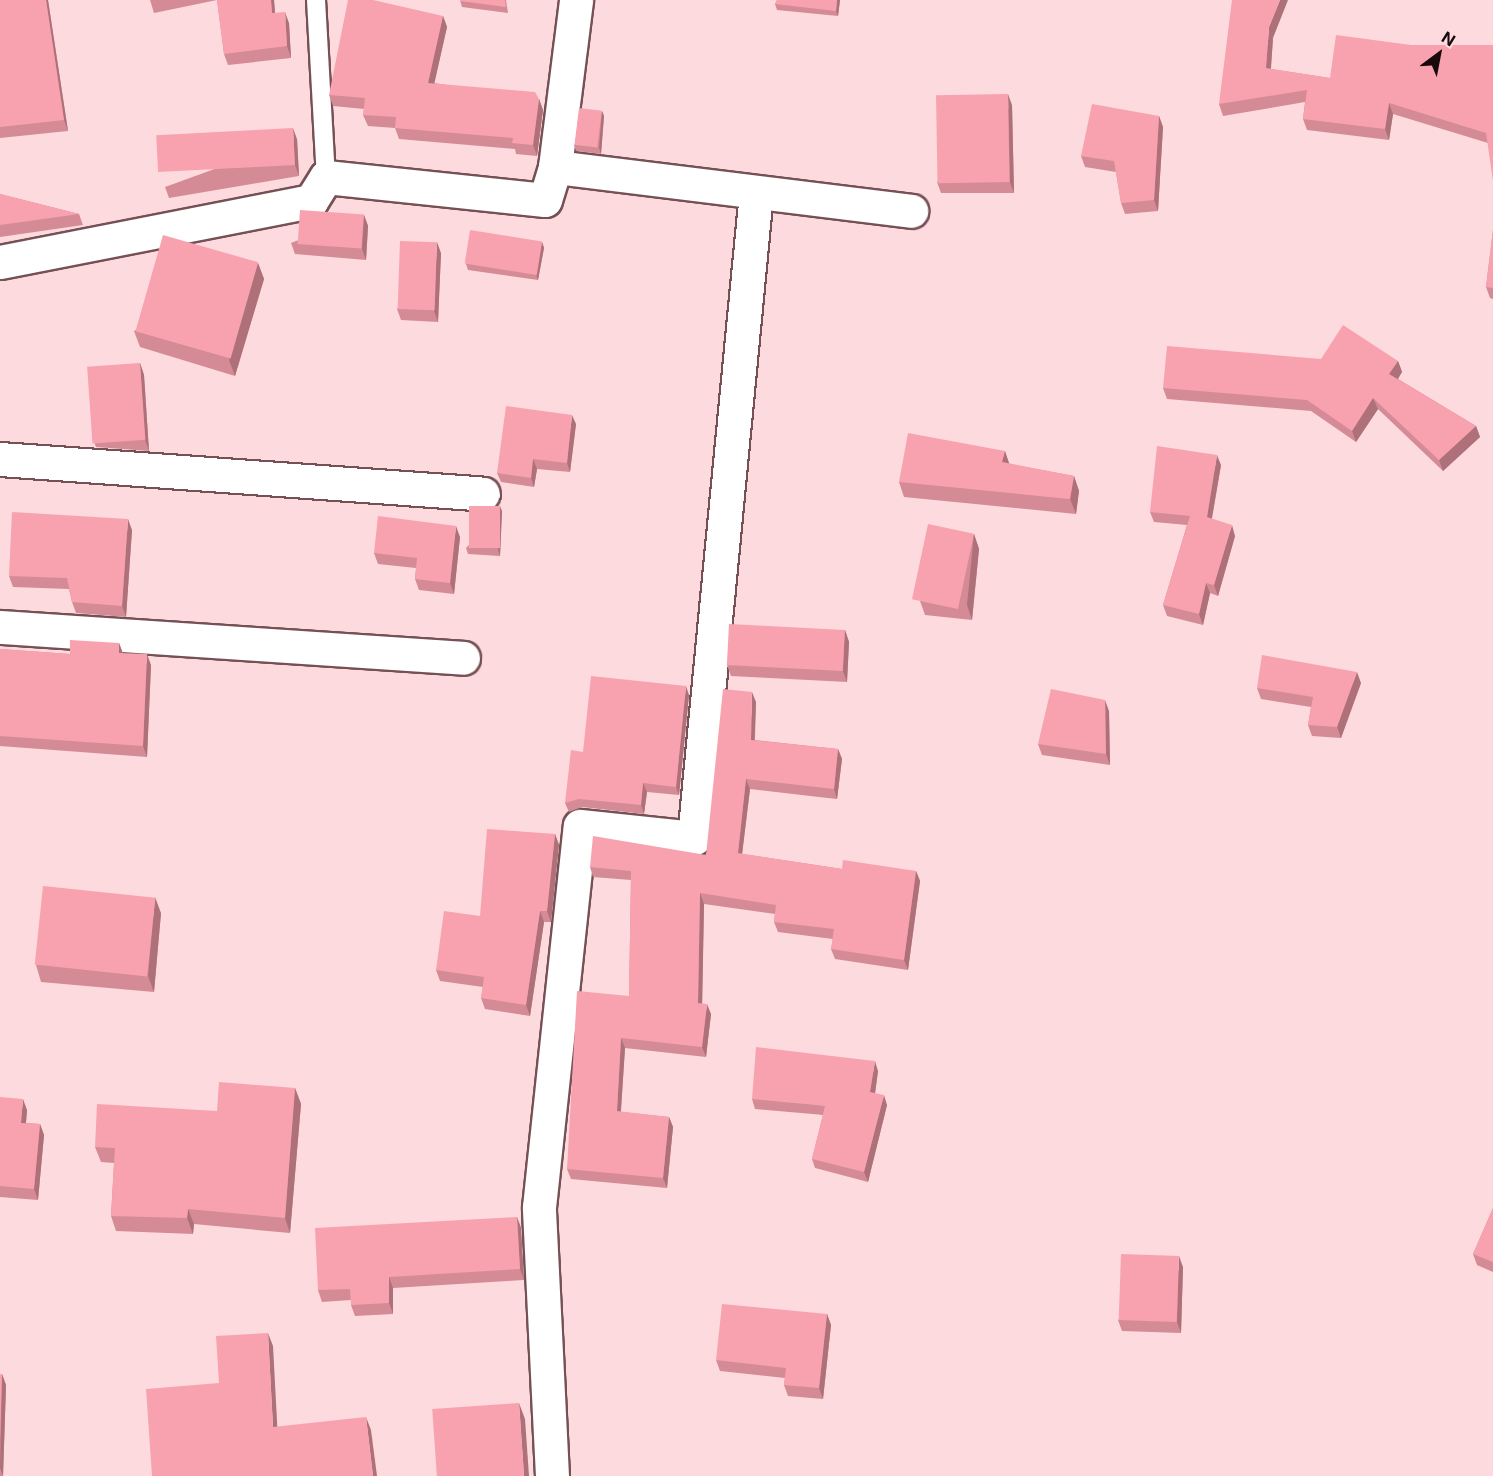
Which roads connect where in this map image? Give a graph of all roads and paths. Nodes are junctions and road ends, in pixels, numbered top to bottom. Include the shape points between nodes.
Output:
1 (316, 0) edge
2 (576, 0) edge
3 (555, 167) junction
4 (326, 177) junction
5 (756, 193) junction
6 (911, 211) dead end
7 (0, 262) edge
8 (0, 459) edge
9 (483, 494) dead end
10 (0, 627) edge
11 (463, 658) dead end
12 (552, 1476) edge

1 - 4 lane
2 - 3 street
3 - 4 street via 545,200
3 - 5 street
4 - 7 street via 311,201
5 - 6 street
5 - 12 street via 694,838 580,826 539,1207
8 - 9 street
10 - 11 street

